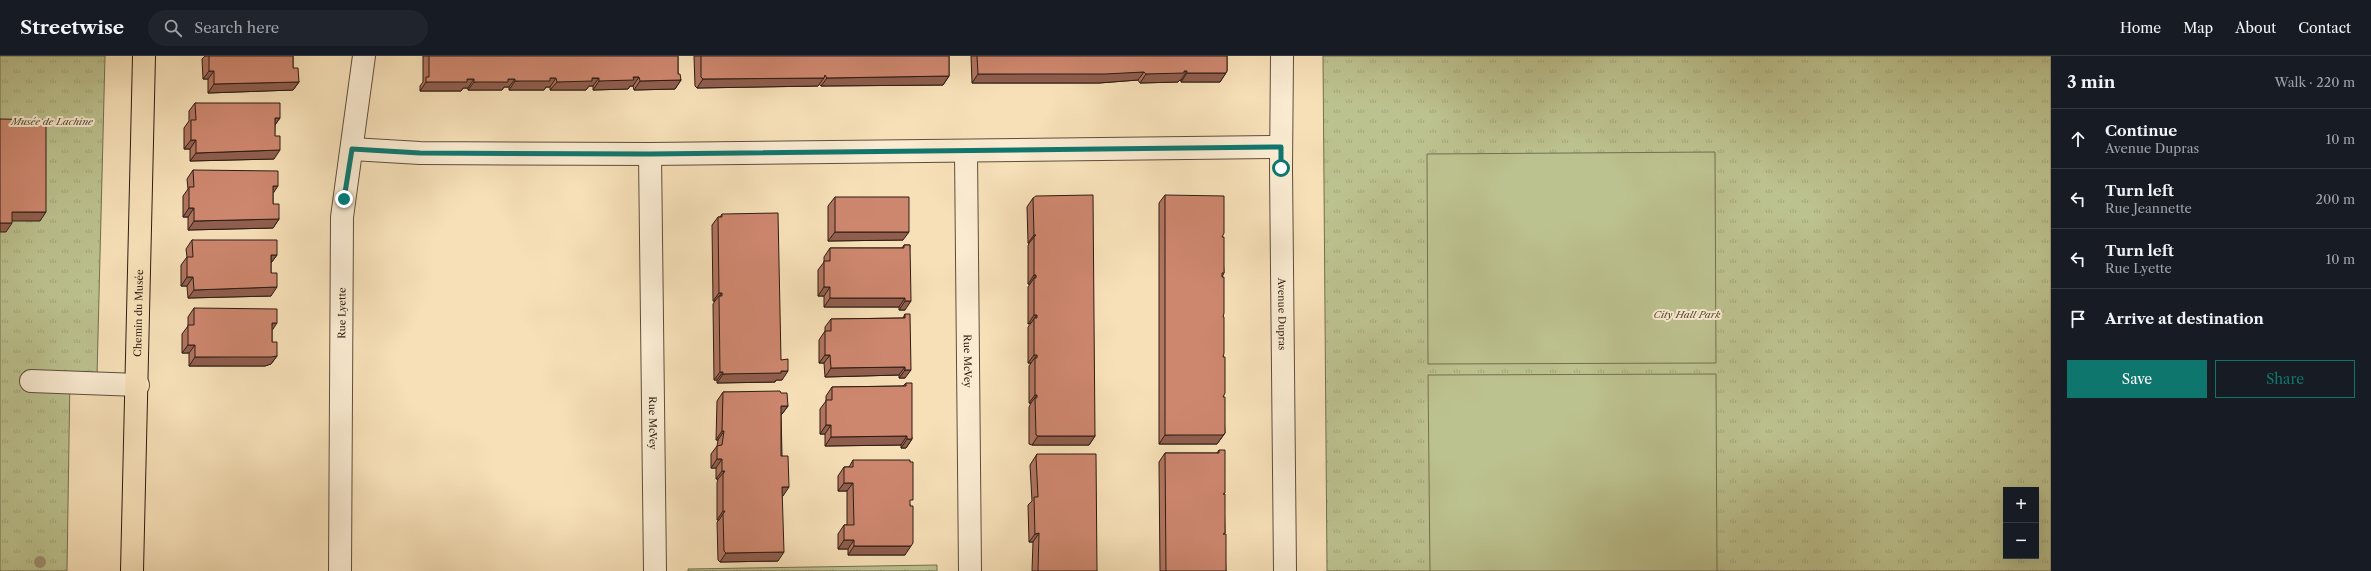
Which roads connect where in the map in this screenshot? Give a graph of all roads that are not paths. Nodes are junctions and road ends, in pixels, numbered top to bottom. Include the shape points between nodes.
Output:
1 (144, 56) edge
2 (364, 56) edge
3 (1282, 56) edge
4 (1281, 147) junction
5 (352, 149) junction
6 (966, 151) junction
7 (650, 154) junction
8 (31, 381) dead end
9 (138, 385) junction
10 (132, 571) edge
11 (340, 571) edge
12 (655, 571) edge
13 (970, 571) edge
14 (1285, 571) edge

1 - 9 main road, Chemin du Musée
2 - 5 street, Rue Lyette
3 - 4 street, Avenue Dupras
4 - 6 street
4 - 14 street, Avenue Dupras
5 - 7 street via 420,153
5 - 11 street, Rue Lyette via 342,217
6 - 7 street
6 - 13 street, Rue McVey
7 - 12 street, Rue McVey
8 - 9 street
9 - 10 main road, Chemin du Musée

